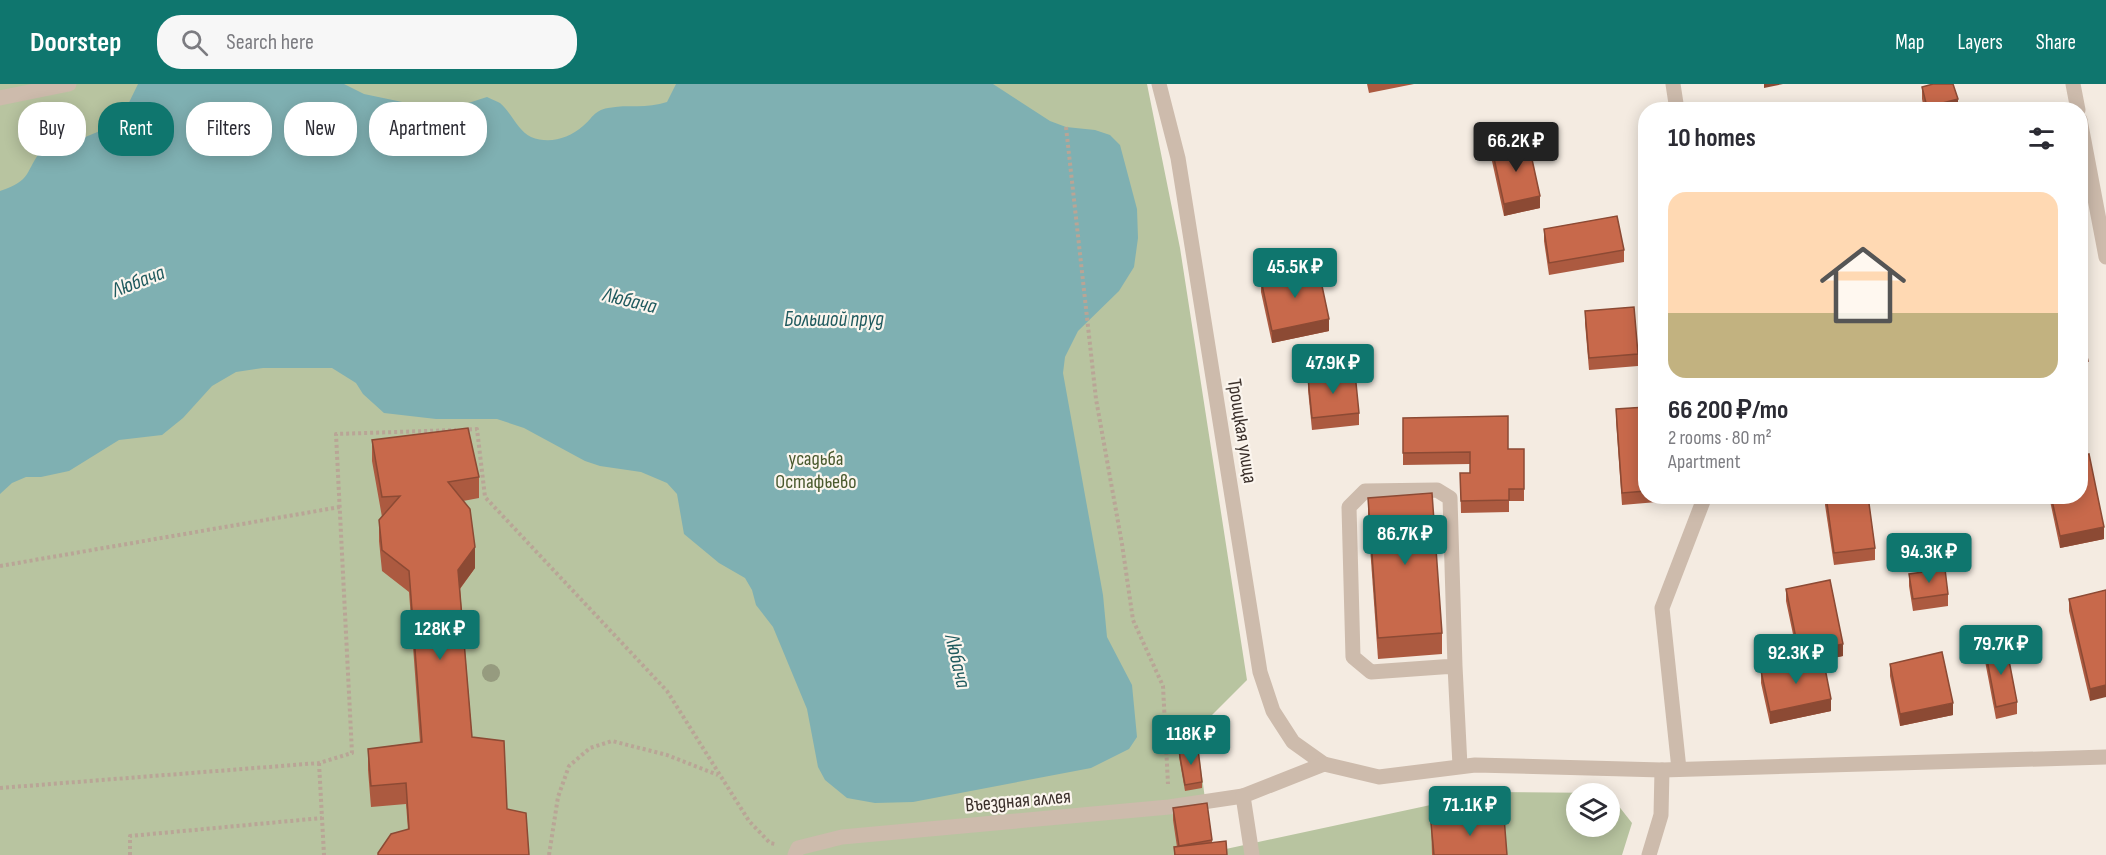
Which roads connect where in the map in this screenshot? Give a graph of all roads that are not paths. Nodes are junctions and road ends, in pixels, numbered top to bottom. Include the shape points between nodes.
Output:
1 (69, 84) edge
2 (1159, 84) edge
3 (1673, 84) edge
4 (2073, 84) edge
5 (0, 98) edge
6 (1676, 102) edge
7 (2076, 102) edge
8 (2088, 162) edge
9 (2106, 257) edge
10 (1702, 504) edge
11 (1455, 666) junction
12 (2106, 758) edge
13 (1324, 764) junction
14 (1460, 766) junction
15 (1679, 769) junction
16 (1662, 770) junction
17 (1244, 796) junction
18 (796, 851) edge
19 (1252, 855) edge
20 (1649, 855) edge

1 - 5 street
2 - 13 street, Троицкая улица via 1178,158 1260,672 1273,711 1293,742
3 - 6 street
4 - 7 street
8 - 9 street
10 - 15 street via 1662,608
11 - 11 street via 1371,672 1353,657 1349,507 1365,491 1437,490 1450,498
11 - 14 street
12 - 15 street
13 - 14 street via 1379,777
13 - 17 street, Въездная аллея
14 - 16 street
15 - 16 street
16 - 20 street via 1661,815
17 - 18 street, Въездная аллея via 1169,807 842,837
17 - 19 street

